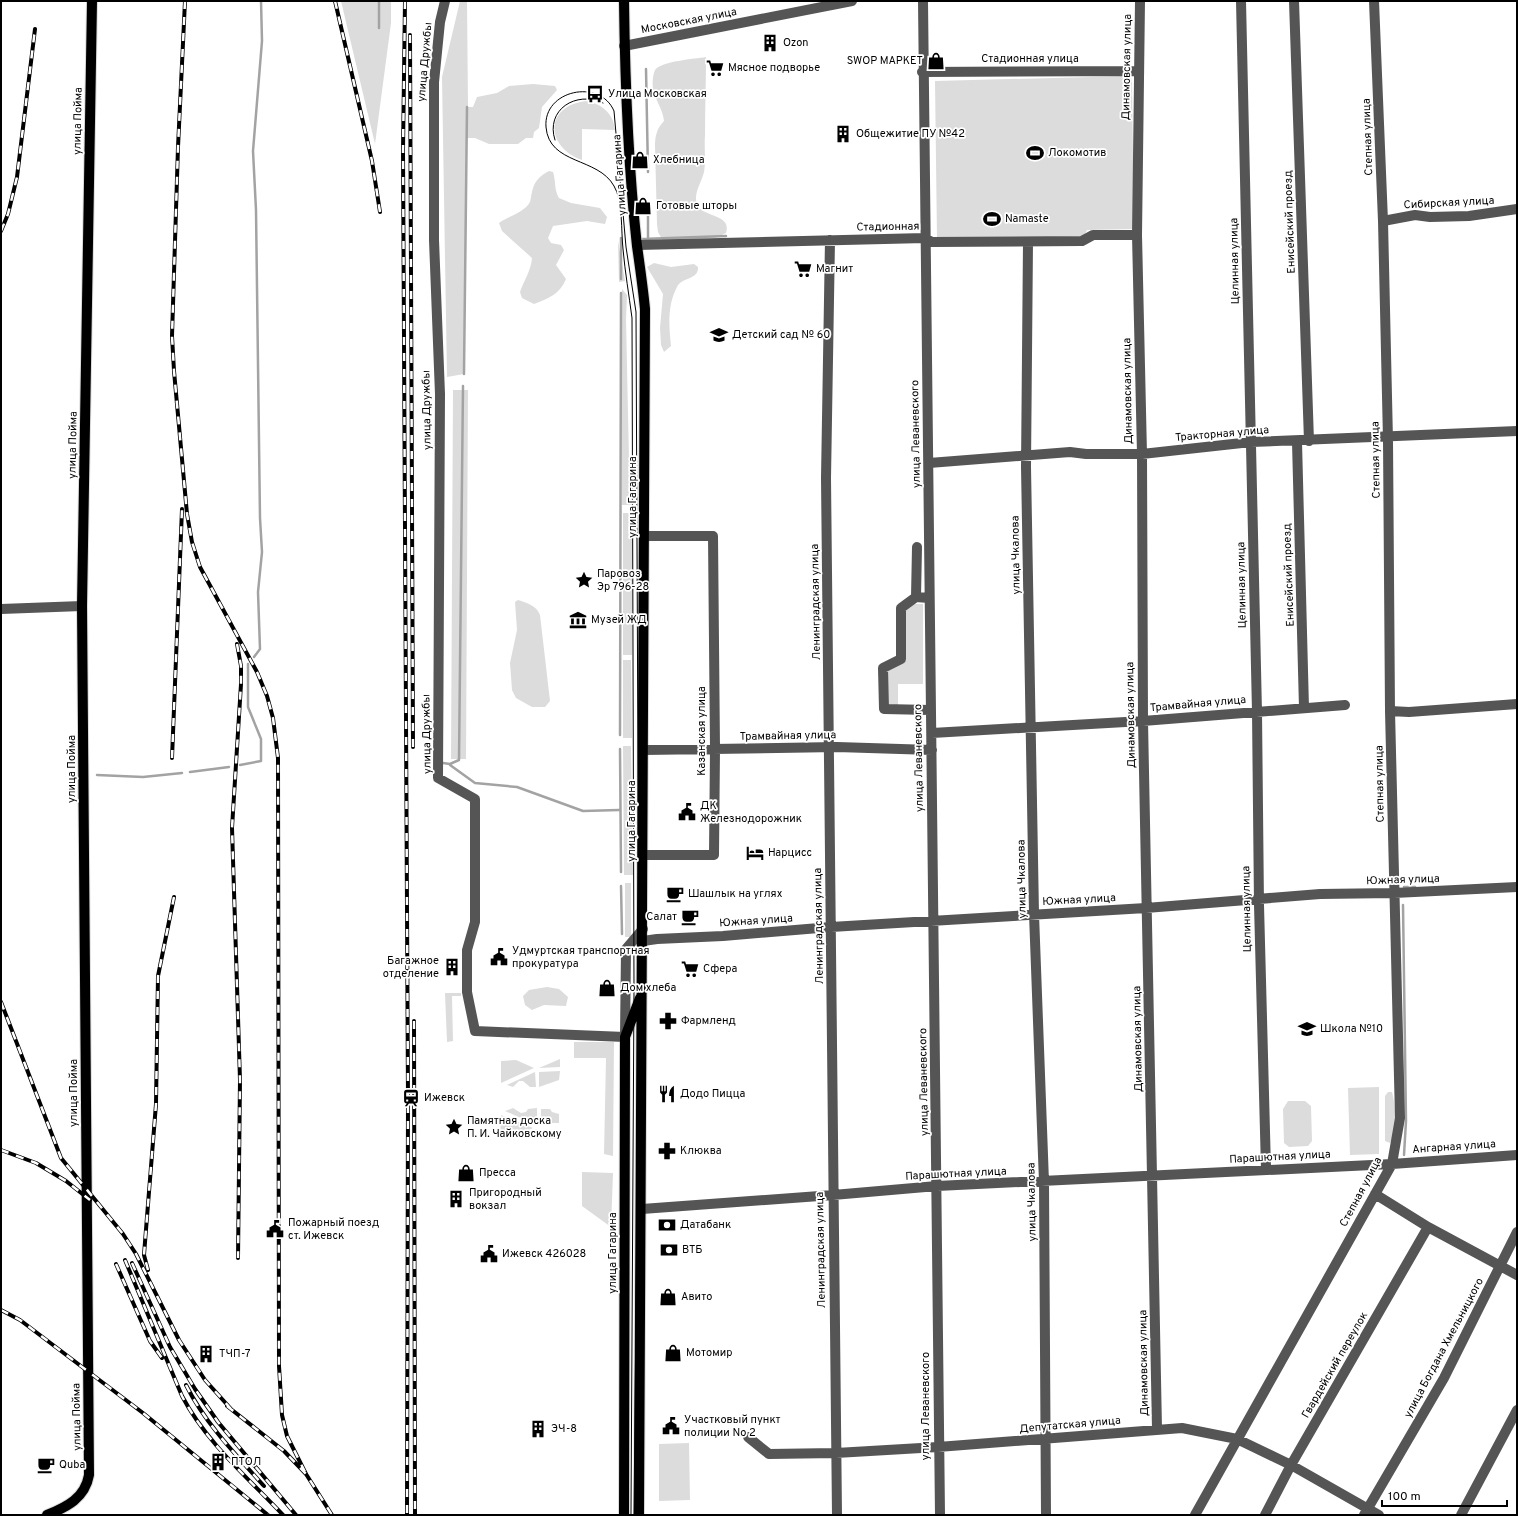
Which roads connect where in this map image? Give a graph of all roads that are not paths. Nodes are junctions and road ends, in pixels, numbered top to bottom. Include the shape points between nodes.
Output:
1 (92, 1) edge
2 (445, 1) edge
3 (624, 1) edge
4 (852, 1) edge
5 (922, 1) edge
6 (1140, 1) edge
7 (1241, 1) edge
8 (1294, 1) edge
9 (1374, 1) edge
10 (624, 46) junction
11 (1138, 71) junction
12 (922, 72) junction
13 (1517, 210) edge
14 (1383, 221) junction
15 (1137, 235) junction
16 (925, 238) junction
17 (830, 240) junction
18 (1028, 242) junction
19 (637, 245) junction
20 (1517, 431) edge
21 (1388, 436) junction
22 (1309, 441) junction
23 (1251, 442) junction
24 (1297, 442) junction
25 (1142, 454) junction
26 (1026, 456) junction
27 (929, 463) junction
28 (645, 536) junction
29 (917, 547) dead end
30 (916, 597) junction
31 (929, 598) junction
32 (82, 606) junction
33 (1, 609) edge
34 (1346, 704) dead end
35 (1517, 704) edge
36 (1304, 708) junction
37 (930, 710) junction
38 (1390, 711) junction
39 (1257, 712) junction
40 (1143, 721) junction
41 (1032, 728) junction
42 (932, 733) junction
43 (829, 747) junction
44 (715, 749) junction
45 (644, 750) junction
46 (932, 750) junction
47 (643, 855) junction
48 (1517, 887) edge
49 (1394, 893) junction
50 (1259, 899) junction
51 (1146, 908) junction
52 (1034, 914) junction
53 (933, 921) junction
54 (831, 927) junction
55 (643, 929) junction
56 (643, 941) junction
57 (642, 994) junction
58 (626, 1037) junction
59 (1517, 1155) edge
60 (1392, 1164) junction
61 (1266, 1169) junction
62 (1153, 1176) junction
63 (1044, 1182) junction
64 (937, 1186) junction
65 (1375, 1194) junction
66 (833, 1196) junction
67 (642, 1209) junction
68 (1428, 1227) junction
69 (1517, 1232) edge
70 (1501, 1266) junction
71 (1517, 1275) edge
72 (1517, 1410) edge
73 (1157, 1429) junction
74 (748, 1437) dead end
75 (1046, 1439) junction
76 (1237, 1439) junction
77 (938, 1447) junction
78 (836, 1453) junction
79 (1290, 1465) junction
80 (1366, 1512) edge
81 (47, 1515) edge
82 (624, 1515) edge
83 (639, 1515) edge
84 (837, 1515) edge
85 (940, 1515) edge
86 (1046, 1515) edge
87 (1195, 1515) edge
88 (1264, 1515) edge
89 (1379, 1515) edge
90 (1461, 1515) edge

1 - 32 main road, улица Пойма
2 - 58 street, улица Дружбы via 440,22 434,82 434,240 440,394 438,778 475,799 474,922 467,950 467,992 475,1031
3 - 10 main road, улица Гагарина
4 - 10 street, Московская улица
5 - 12 street, улица Леваневского
6 - 11 street, Динамовская улица
7 - 23 street, Целинная улица
8 - 22 street, Енисейский проезд
9 - 14 street, Степная улица
10 - 19 main road, улица Гагарина
11 - 12 street, Стадионная улица
11 - 15 street, Динамовская улица
12 - 16 street, улица Леваневского
13 - 14 street, Сибирская улица via 1469,216 1415,215
14 - 21 street, Степная улица
15 - 18 street, Стадионная via 1093,235 1082,241
15 - 25 street, Динамовская улица
16 - 17 street, Стадионная
16 - 18 street, Стадионная via 932,242
16 - 27 street, улица Леваневского
17 - 19 street, Стадионная
17 - 43 street, Ленинградская улица via 826,478
18 - 26 street, улица Чкалова
19 - 28 main road, улица Гагарина via 645,309
20 - 21 street, Тракторная улица
21 - 22 street, Тракторная улица
21 - 38 street, Степная улица
22 - 24 street, Тракторная улица
23 - 24 street, Тракторная улица
23 - 25 street, Тракторная улица
23 - 39 street, Целинная улица
24 - 36 street, Енисейский проезд
25 - 26 street, Тракторная улица via 1070,452
25 - 40 street, Динамовская улица
26 - 27 street, Тракторная улица
26 - 41 street, улица Чкалова
27 - 31 street, улица Леваневского
28 - 44 street, Казанская улица via 713,536
28 - 45 main road, улица Гагарина
29 - 30 street
30 - 31 street
30 - 37 street via 901,608 901,659 884,668 884,709
31 - 37 street, улица Леваневского
32 - 33 street
32 - 81 main road, улица Пойма via 89,1475 87,1485 77,1498 67,1506
34 - 36 street, Трамвайная улица
35 - 38 street
36 - 39 street, Трамвайная улица
37 - 42 street, улица Леваневского
38 - 49 street, Степная улица
39 - 40 street, Трамвайная улица
39 - 50 street, Целинная улица
40 - 41 street, Трамвайная улица
40 - 51 street, Динамовская улица
41 - 42 street, Трамвайная улица
41 - 52 street, улица Чкалова
42 - 46 street, улица Леваневского
43 - 44 street, Трамвайная улица
43 - 46 street, Трамвайная улица
43 - 54 street, Ленинградская улица
44 - 45 street, Трамвайная улица
44 - 47 street, Казанская улица via 714,855
45 - 47 main road, улица Гагарина
46 - 53 street, улица Леваневского
47 - 55 main road, улица Гагарина
48 - 49 street, Южная улица
49 - 50 street, Южная улица via 1320,894
49 - 60 street, Степная улица via 1400,1118
50 - 51 street, Южная улица
50 - 61 street, Целинная улица
51 - 52 street, Южная улица
51 - 62 street, Динамовская улица
52 - 53 street, Южная улица
52 - 63 street, улица Чкалова
53 - 54 street, Южная улица
53 - 64 street, улица Леваневского
54 - 56 street, Южная улица
54 - 66 street, Ленинградская улица
55 - 56 main road, улица Гагарина
55 - 58 street via 626,949
56 - 57 main road, улица Гагарина
57 - 58 main road, улица Гагарина
57 - 67 main road, улица Гагарина
58 - 82 main road, улица Гагарина
59 - 60 street, Ангарная улица
60 - 61 street, Парашютная улица
60 - 65 street, Степная улица
61 - 62 street, Парашютная улица
62 - 63 street, Парашютная улица
62 - 73 street, Динамовская улица
63 - 64 street, Парашютная улица
63 - 75 street, улица Чкалова
64 - 66 street, Парашютная улица
64 - 77 street, улица Леваневского
65 - 68 street
65 - 76 street, Степная улица
66 - 67 street, Парашютная улица
66 - 78 street, Ленинградская улица
67 - 83 main road, улица Гагарина
68 - 70 street
68 - 79 street, Гвардейский переулок
69 - 70 street, улица Богдана Хмельницкого
70 - 71 street
70 - 80 street, улица Богдана Хмельницкого via 1444,1378
72 - 90 street
73 - 75 street, Депутатская улица
73 - 76 street, Депутатская улица via 1182,1428
74 - 78 street, Депутатская улица via 770,1454
75 - 77 street, Депутатская улица
75 - 86 street, улица Чкалова
76 - 79 street, Депутатская улица
76 - 87 street, Степная улица
77 - 78 street, Депутатская улица
77 - 85 street, улица Леваневского
78 - 84 street, Ленинградская улица
79 - 80 street, Депутатская улица
79 - 88 street, Гвардейский переулок
80 - 89 street, Депутатская улица

